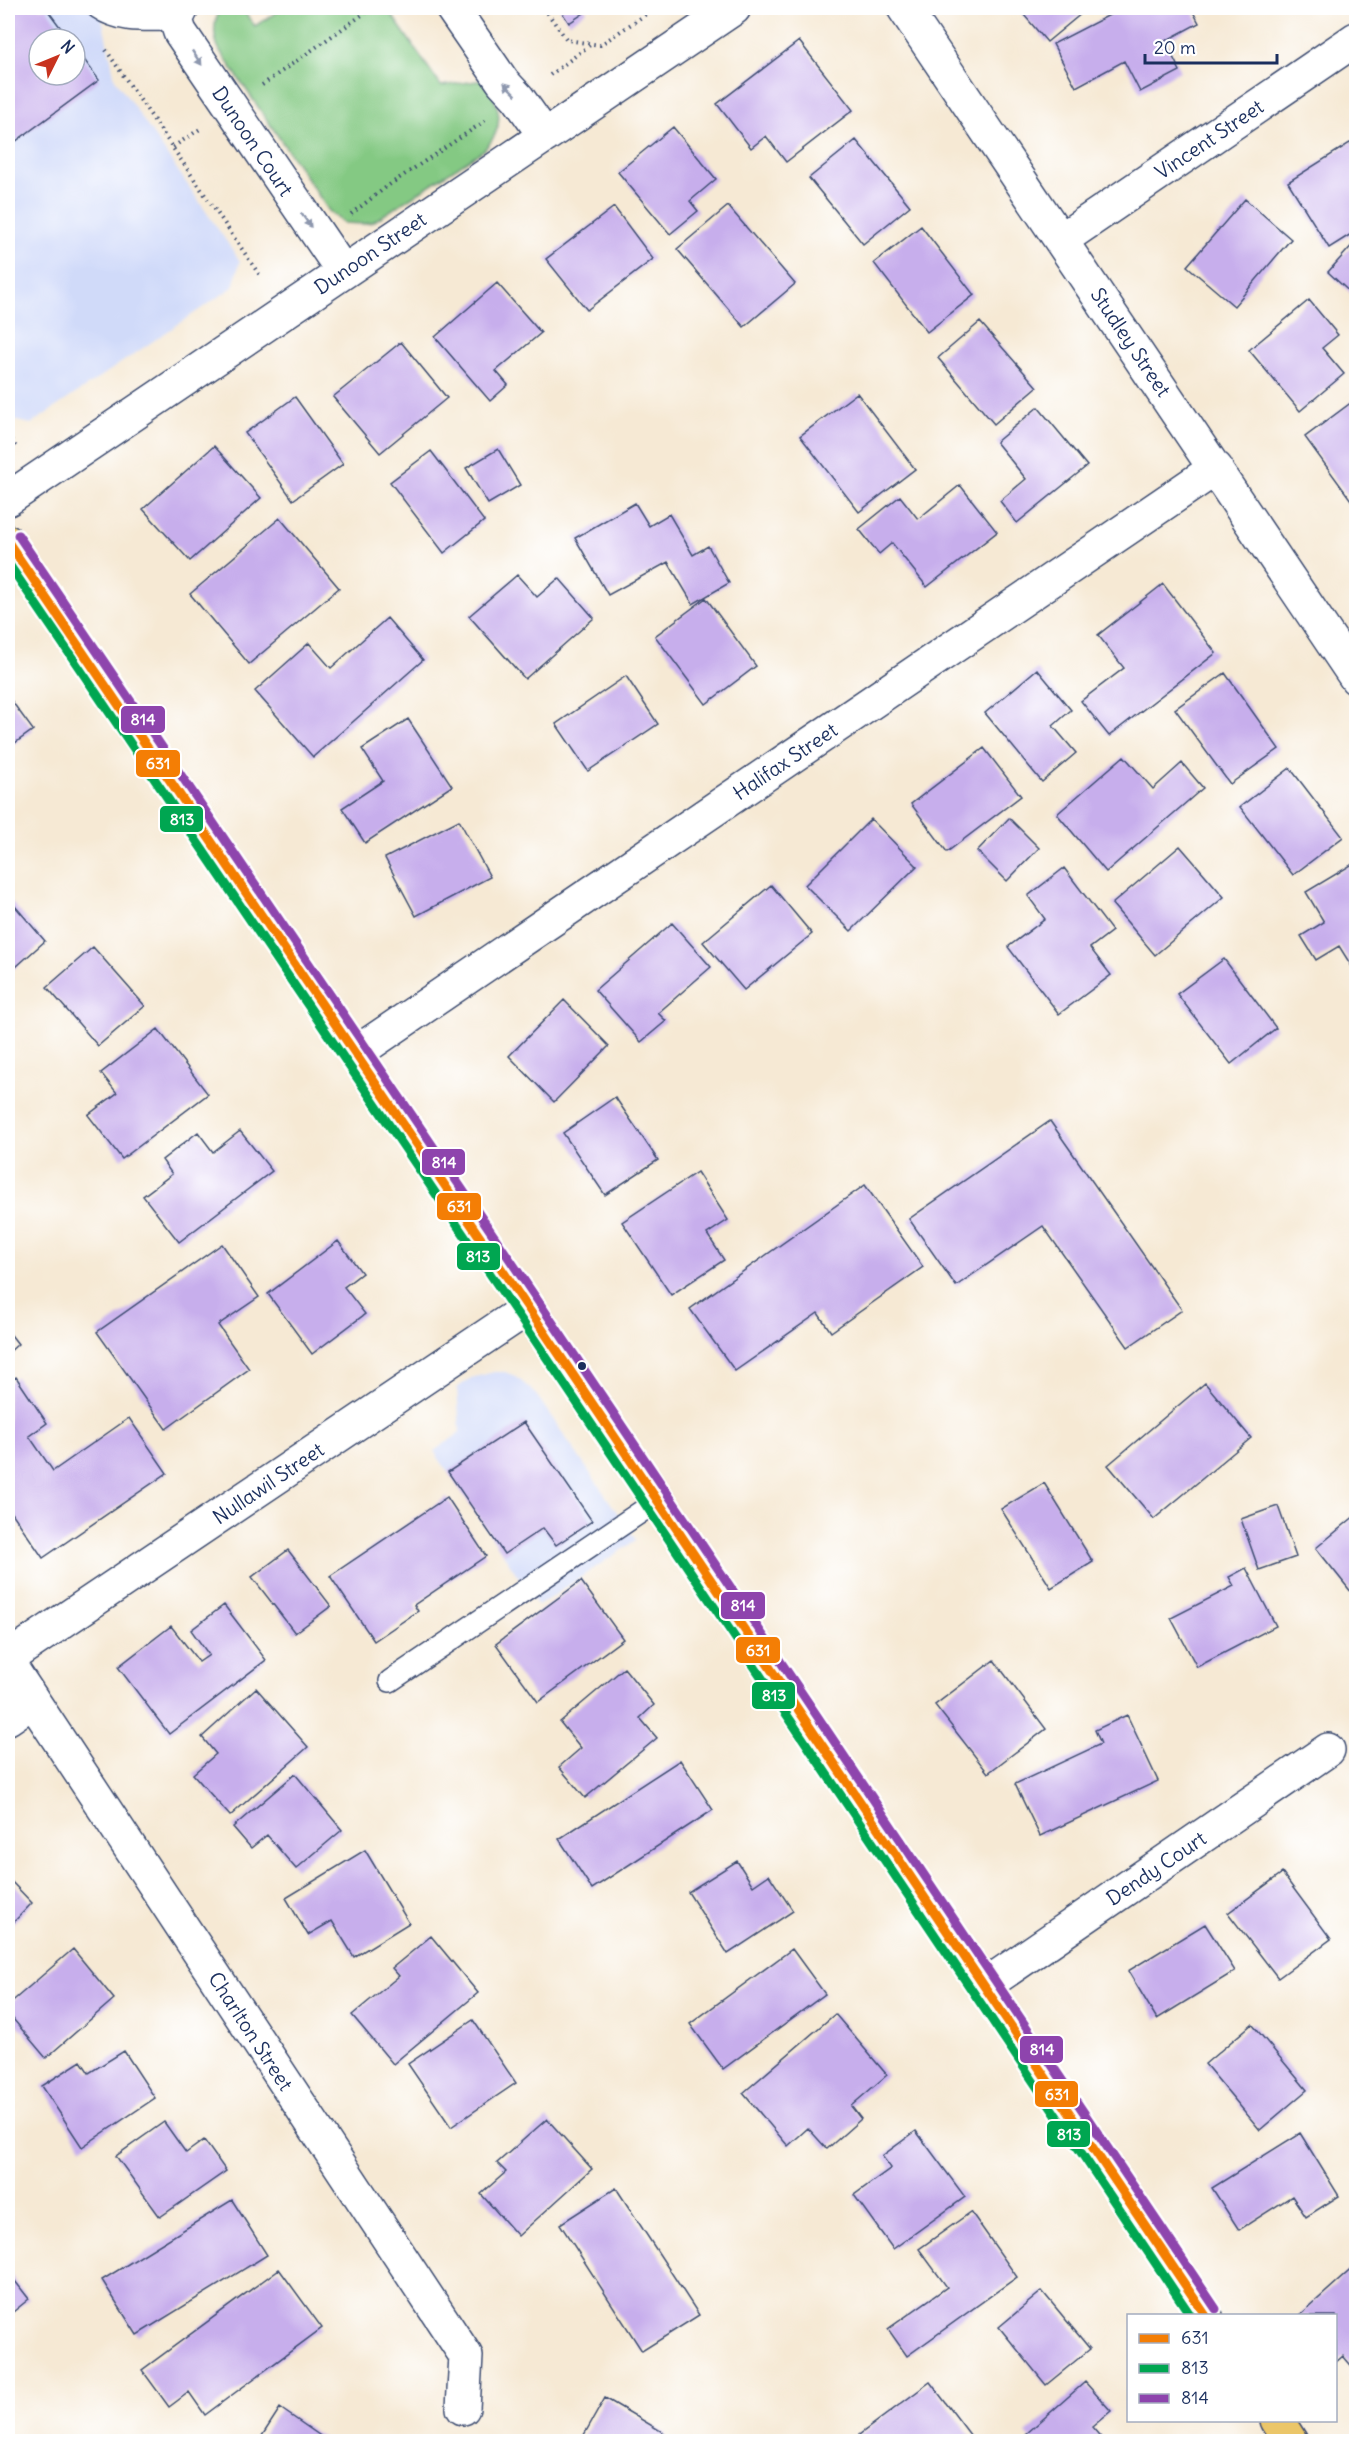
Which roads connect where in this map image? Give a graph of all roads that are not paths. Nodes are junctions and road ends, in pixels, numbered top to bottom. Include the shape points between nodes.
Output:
1 (452, 8) edge
2 (734, 8) edge
3 (904, 8) edge
4 (103, 11) edge
5 (179, 14) edge
6 (1356, 39) edge
7 (545, 136) junction
8 (1061, 240) junction
9 (342, 270) junction
10 (1216, 468) junction
11 (8, 499) edge
12 (8, 542) edge
13 (1356, 678) edge
14 (356, 1053) junction
15 (528, 1308) junction
16 (657, 1501) junction
17 (8, 1660) edge
18 (390, 1681) dead end
19 (20, 1709) edge
20 (1328, 1750) dead end
21 (984, 1986) junction
22 (1205, 2314) edge
23 (463, 2408) dead end
24 (1278, 2422) edge
25 (1291, 2442) edge

7 -> 1 street
2 - 7 street, Dunoon Street
3 - 8 street, Studley Street
4 - 5 lane via 128,20
5 -> 9 street, Dunoon Court via 180,32
6 - 8 street, Vincent Street
7 - 9 street, Dunoon Street
8 - 10 street, Studley Street
9 - 11 street, Dunoon Street
10 - 13 street, Studley Street
10 - 14 street, Halifax Street
12 - 14 main road
14 - 15 main road
15 - 16 main road
15 - 17 street, Nullawil Street
16 - 18 lane
16 - 21 main road
17 - 19 street, Charlton Street
19 - 23 street, Charlton Street via 466,2356
20 - 21 street, Dendy Court
21 - 22 main road
24 - 25 main road

